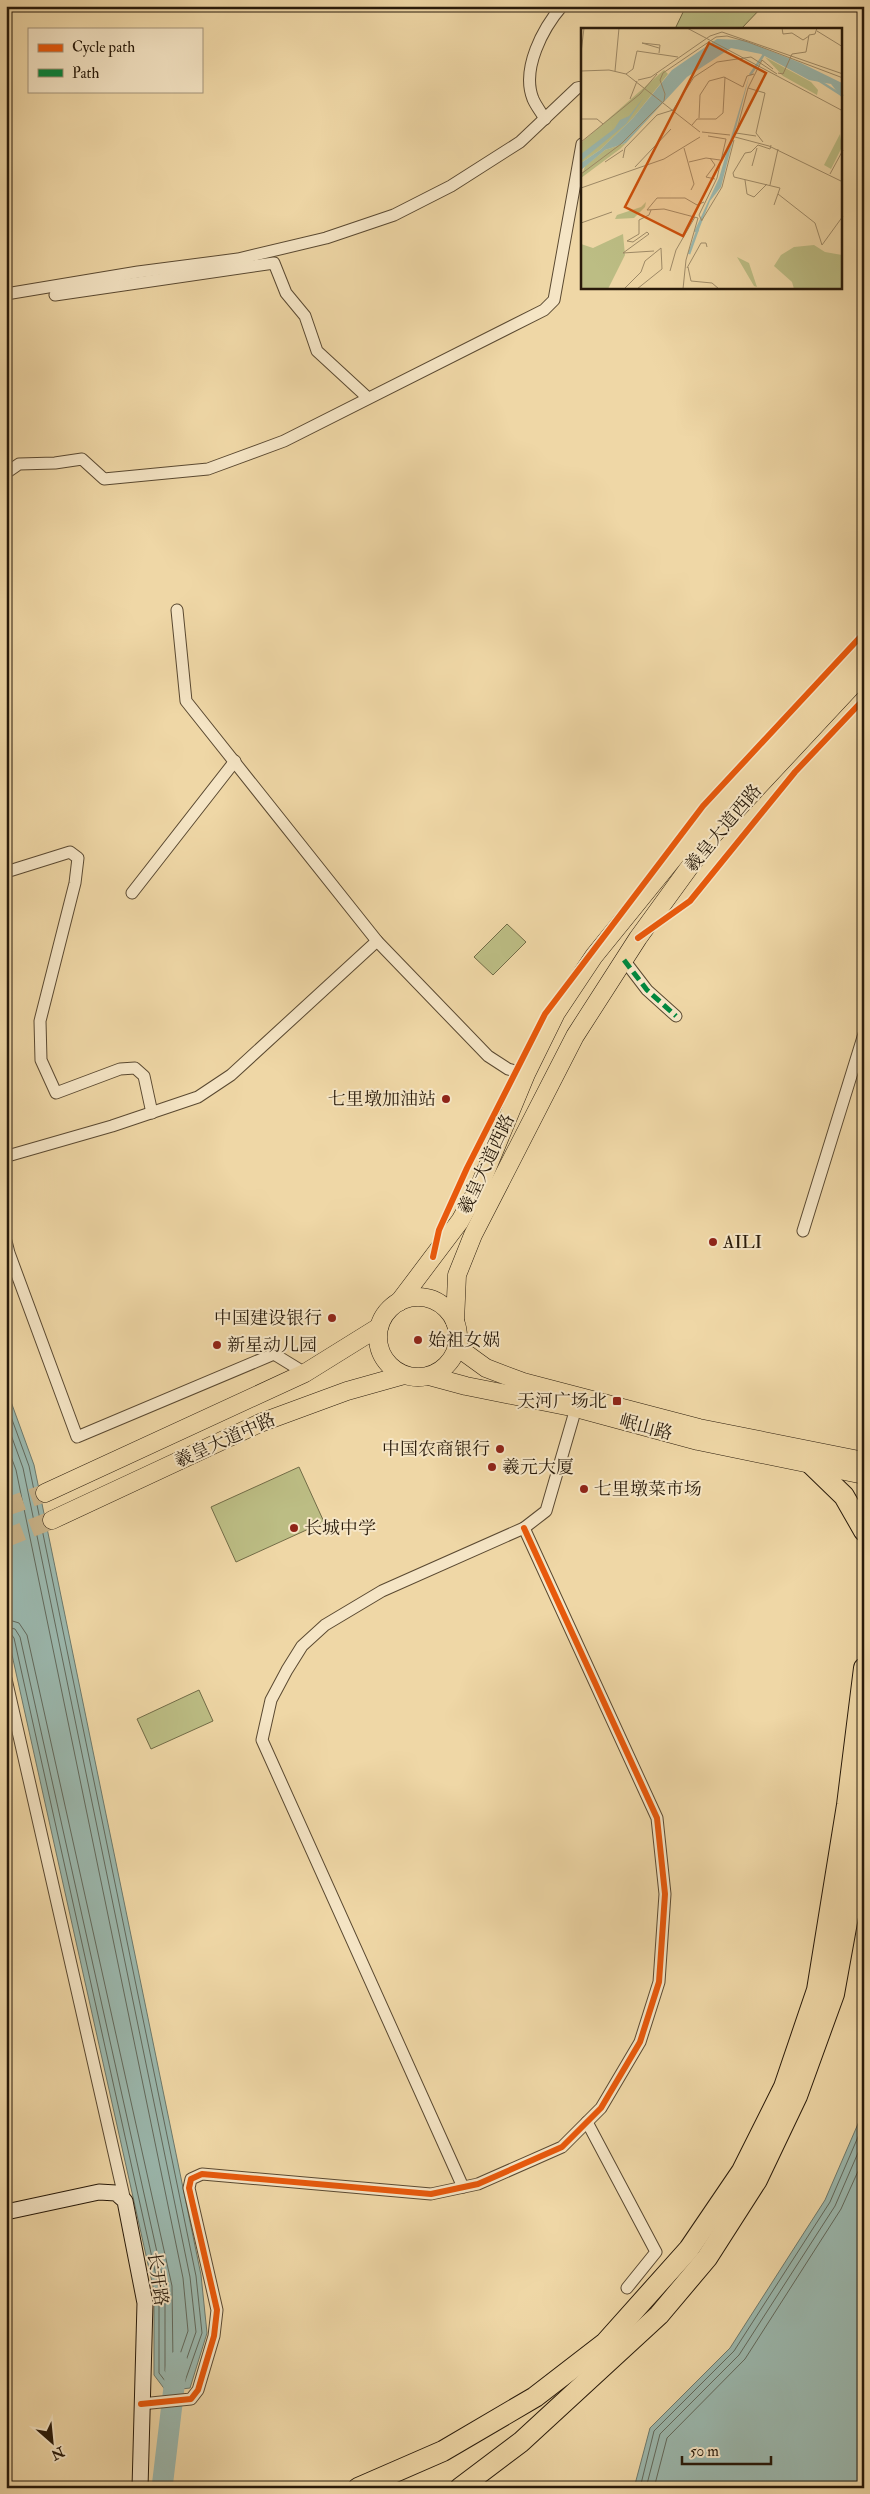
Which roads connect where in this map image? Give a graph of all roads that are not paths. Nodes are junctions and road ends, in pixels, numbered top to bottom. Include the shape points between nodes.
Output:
1 (562, 6) edge
2 (581, 87) edge
3 (544, 119) junction
4 (581, 150) edge
5 (6, 294) edge
6 (6, 302) edge
7 (368, 398) junction
8 (6, 473) edge
9 (177, 610) dead end
10 (864, 651) edge
11 (864, 673) edge
12 (235, 761) junction
13 (6, 872) edge
14 (132, 894) dead end
15 (377, 941) junction
16 (624, 960) junction
17 (676, 1016) dead end
18 (864, 1034) edge
19 (526, 1074) junction
20 (152, 1112) junction
21 (11, 1155) dead end
22 (804, 1231) dead end
23 (6, 1241) edge
24 (399, 1302) junction
25 (455, 1322) junction
26 (379, 1327) junction
27 (457, 1347) junction
28 (305, 1373) junction
29 (404, 1375) junction
30 (429, 1376) junction
31 (576, 1408) junction
32 (864, 1461) edge
33 (811, 1464) junction
34 (864, 1475) edge
35 (45, 1493) tunnel mouth
36 (52, 1520) tunnel mouth
37 (524, 1528) junction
38 (864, 1531) edge
39 (864, 1668) edge
40 (6, 1679) edge
41 (864, 1793) edge
42 (588, 2122) junction
43 (463, 2188) junction
44 (125, 2201) junction
45 (6, 2212) edge
46 (627, 2288) dead end
47 (141, 2404) junction
48 (140, 2488) edge
49 (358, 2488) edge
50 (460, 2488) edge

1 - 3 street via 541,36 532,64 533,98
2 - 3 street via 576,88
3 - 5 street via 520,142 451,186 394,215 326,238 238,259
4 - 7 street via 554,300 544,310
6 - 7 street via 274,263 286,293 305,316 317,350
7 - 8 street via 284,441 208,469 104,479 82,459 19,464
9 - 12 street via 186,701
10 - 19 main road, 羲皇大道西路 via 702,824 594,956 556,1013
11 - 16 main road, 羲皇大道西路 via 712,836
12 - 14 street
12 - 15 street
13 - 20 street via 70,852 78,858 75,883 40,1021 41,1060 56,1093 120,1069 135,1068 144,1076
15 - 19 street via 488,1056 508,1069
15 - 20 street via 231,1074 198,1097
16 - 17 street via 647,990
16 - 25 main road, 羲皇大道西路 via 575,1036 473,1236 457,1275
18 - 22 street
19 - 24 main road, 羲皇大道西路 via 460,1221
20 - 21 street
23 - 28 street via 77,1437 274,1354
24 - 25 main road via 415,1297 432,1299 446,1308
24 - 26 main road via 386,1312
25 - 27 main road
26 - 28 main road, 羲皇大道中路
26 - 29 main road via 378,1344 384,1360
27 - 30 main road via 450,1362
27 - 32 main road, 岷山路 via 486,1368 523,1382 698,1428
28 - 35 main road, 羲皇大道中路
29 - 30 main road
29 - 36 main road, 羲皇大道中路 via 347,1391 260,1423
30 - 31 main road, 岷山路
31 - 33 main road, 岷山路 via 698,1441
31 - 37 street via 546,1511
33 - 34 main road, 岷山路
33 - 38 highway via 844,1496
37 - 42 street via 657,1818 665,1894 659,1982 640,2042 601,2108
37 - 43 street via 382,1591 325,1625 302,1646 287,1670 271,1700 262,1740
39 - 49 highway via 847,1805 817,1990 784,2086 742,2171 689,2249 605,2344 535,2397 443,2451
40 - 44 street
41 - 50 highway via 849,1911 834,1994 797,2096 757,2180 707,2258 658,2315 521,2442
42 - 43 street via 562,2147
42 - 46 street via 656,2252
43 - 47 street via 431,2194 202,2174 191,2179 189,2188 217,2310 214,2336 198,2390 191,2399
44 - 45 street via 116,2193 99,2192
44 - 47 street, 长开路 via 145,2303
47 - 48 street, 长开路

